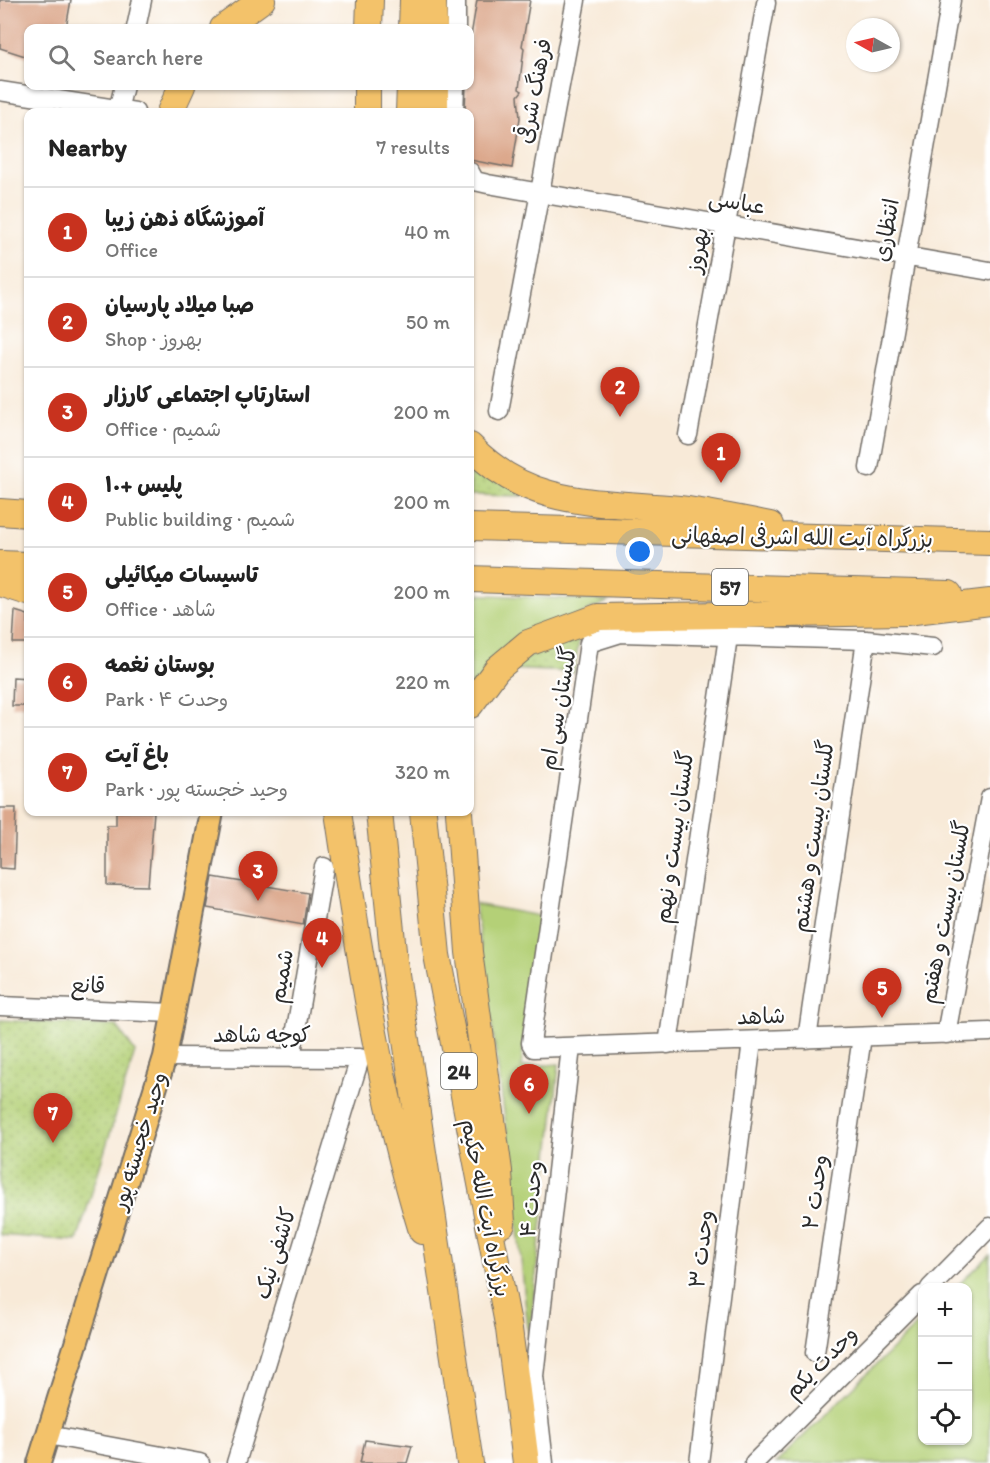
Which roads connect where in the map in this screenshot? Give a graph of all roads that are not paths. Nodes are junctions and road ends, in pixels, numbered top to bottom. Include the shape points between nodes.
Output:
1 (142, 0) edge
2 (262, 0) edge
3 (370, 0) edge
4 (413, 0) edge
5 (434, 0) edge
6 (456, 0) edge
7 (576, 0) edge
8 (951, 0) edge
9 (765, 3) dead end
10 (137, 24) edge
11 (229, 24) edge
12 (369, 24) edge
13 (412, 24) edge
14 (434, 24) edge
15 (456, 24) edge
16 (124, 90) edge
17 (180, 90) edge
18 (367, 90) edge
19 (410, 90) edge
20 (435, 90) edge
21 (455, 90) edge
22 (0, 91) edge
23 (108, 108) edge
24 (127, 108) edge
25 (172, 108) edge
26 (367, 108) edge
27 (409, 108) edge
28 (435, 108) edge
29 (454, 108) edge
30 (474, 176) edge
31 (540, 192) junction
32 (726, 224) junction
33 (906, 256) junction
34 (990, 271) edge
35 (499, 411) dead end
36 (688, 435) dead end
37 (474, 450) edge
38 (870, 468) dead end
39 (0, 512) edge
40 (24, 514) edge
41 (474, 527) edge
42 (826, 538) junction
43 (990, 542) edge
44 (0, 564) edge
45 (24, 565) edge
46 (474, 579) edge
47 (0, 583) edge
48 (24, 591) edge
49 (990, 595) edge
50 (990, 602) edge
51 (728, 637) junction
52 (866, 639) junction
53 (933, 647) dead end
54 (474, 700) edge
55 (990, 798) edge
56 (211, 816) edge
57 (339, 816) edge
58 (379, 816) edge
59 (423, 816) edge
60 (459, 816) edge
61 (324, 867) dead end
62 (0, 1006) edge
63 (173, 1012) junction
64 (990, 1032) edge
65 (946, 1034) junction
66 (862, 1037) junction
67 (807, 1039) junction
68 (752, 1041) junction
69 (668, 1044) junction
70 (571, 1047) junction
71 (534, 1048) joint
72 (165, 1057) junction
73 (291, 1058) junction
74 (360, 1058) joint
75 (990, 1227) edge
76 (934, 1283) edge
77 (918, 1298) edge
78 (448, 1317) junction
79 (509, 1329) junction
80 (815, 1353) dead end
81 (48, 1435) junction
82 (39, 1463) edge
83 (200, 1463) edge
84 (236, 1463) edge
85 (470, 1463) edge
86 (526, 1463) edge
87 (543, 1463) edge
88 (699, 1463) edge
89 (754, 1463) edge

1 - 10 street
2 - 11 highway
3 - 12 highway
4 - 13 highway
5 - 14 highway
6 - 15 street
7 - 31 street, فرهنگ شرقی
8 - 33 street, انتظاری
9 - 32 street, بهروز
16 - 24 street
17 - 25 highway
18 - 26 highway
19 - 27 highway
20 - 28 highway
21 - 29 street
22 - 23 street
30 - 31 street, عباسی
31 - 32 street, عباسی
31 - 35 street, فرهنگ شرقی
32 - 33 street, عباسی
32 - 36 street, بهروز
33 - 34 street, عباسی
33 - 38 street, انتظاری
37 - 42 highway via 485,462 521,484 559,498 731,517
39 - 40 highway
41 - 42 highway, بزرگراه آیت الله اشرفی اصفهانی / 57
42 - 43 highway, بزرگراه آیت الله اشرفی اصفهانی / 57
44 - 45 highway
46 - 49 highway, 57
47 - 48 highway
50 - 54 highway via 906,612 598,617 528,643 497,669
51 - 52 street, گلستان سی ام
51 - 69 street, گلستان بیست و نهم
51 - 71 street, گلستان سی ام via 621,633 589,643 531,1043
52 - 53 street, گلستان سی ام
52 - 67 street, گلستان بیست و هشتم
55 - 65 street, گلستان بیست و هفتم
56 - 63 main road, وحید خجسته پور
57 - 78 highway via 360,965 406,1179
58 - 78 highway, 24 via 394,961
59 - 79 highway, بزرگراه آیت الله حکیم / 24 via 436,955
60 - 79 highway via 470,952 499,1171
61 - 73 street, شمیم
62 - 63 street, قانع
63 - 72 main road, وحید خجسته پور
64 - 65 street, شاهد
65 - 66 street, شاهد
66 - 67 street, شاهد
66 - 80 street, وحدت ۲
67 - 68 street, شاهد
68 - 69 street, شاهد
68 - 88 street, وحدت ۳
69 - 70 street, شاهد
70 - 71 street, شاهد
70 - 87 street, وحدت ۴ via 534,1376
72 - 73 street, کوچه شاهد
72 - 81 main road, وحید خجسته پور
73 - 74 street, کوچه شاهد
74 - 84 street, کاشفی نیک
75 - 76 street
77 - 89 street, وحدت یکم
78 - 85 highway, 24
79 - 86 highway, بزرگراه آیت الله حکیم / 24
81 - 82 main road, وحید خجسته پور
81 - 83 street

